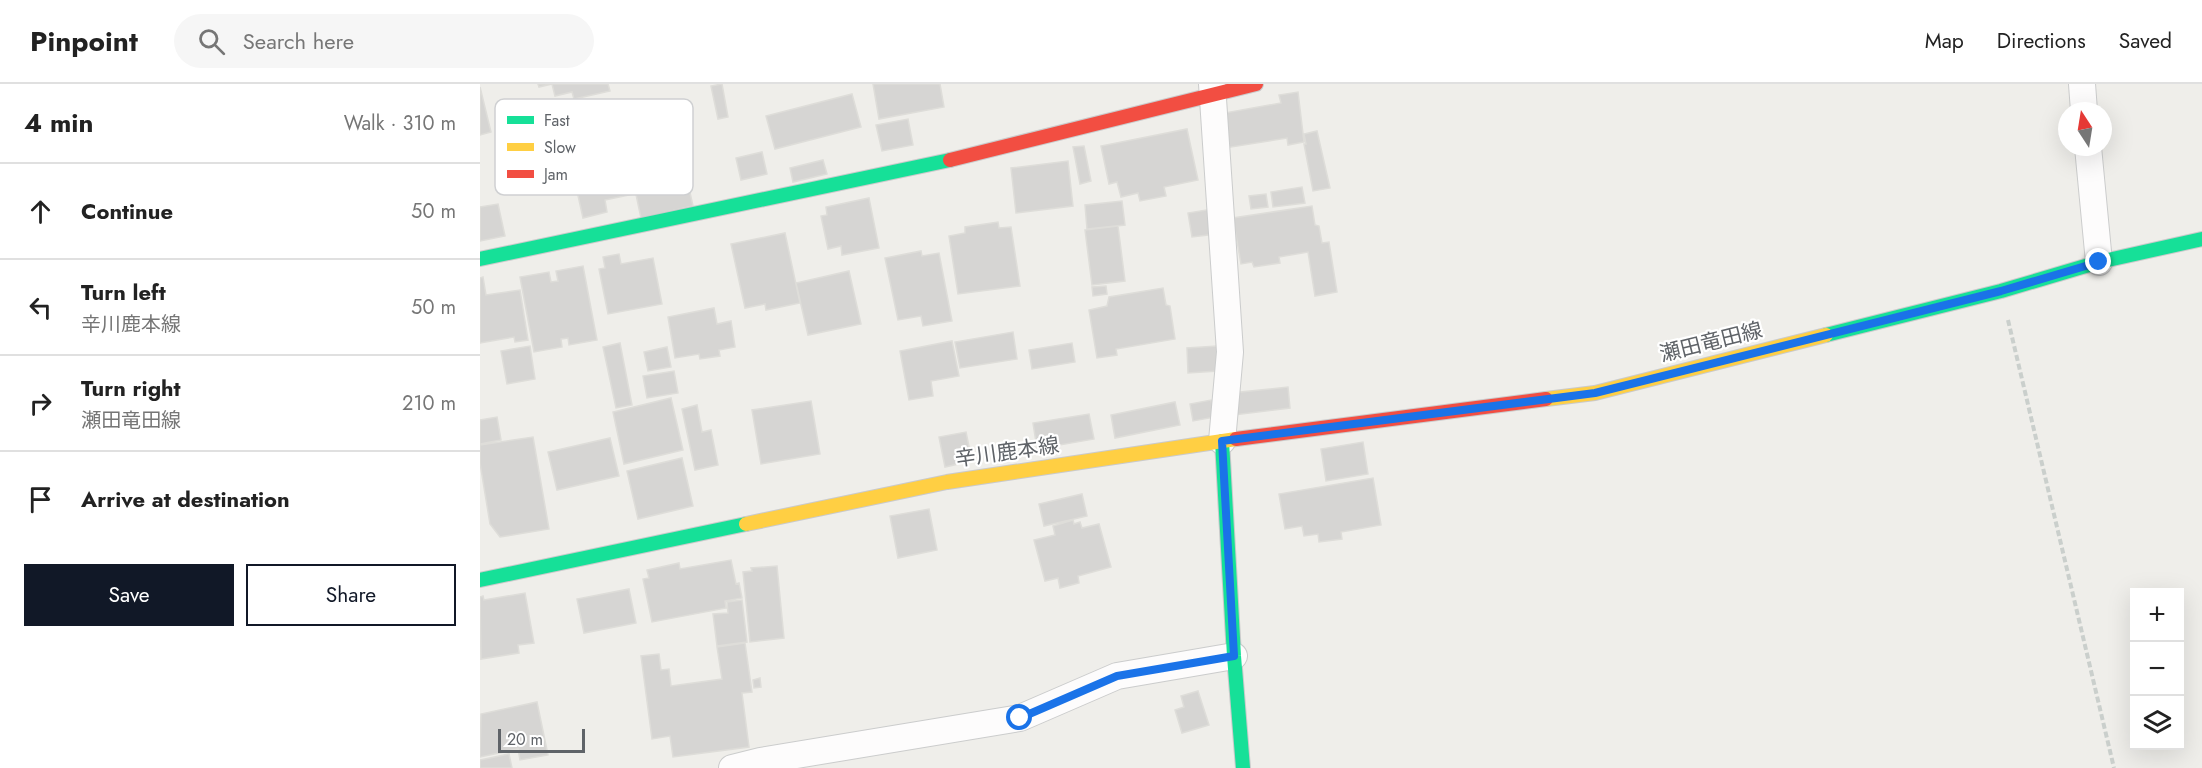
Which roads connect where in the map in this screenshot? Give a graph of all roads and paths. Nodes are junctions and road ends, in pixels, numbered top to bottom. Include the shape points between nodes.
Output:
1 (1256, 84) edge
2 (2082, 84) edge
3 (1213, 89) edge
4 (2083, 102) edge
5 (2089, 156) edge
6 (2202, 239) edge
7 (480, 259) edge
8 (2099, 262) junction
9 (2001, 291) junction
10 (1222, 441) junction
11 (480, 580) edge
12 (1234, 656) junction
13 (732, 768) edge
14 (1243, 768) edge
15 (2114, 768) edge

1 - 3 main road
2 - 4 street
3 - 7 main road via 965,157
3 - 10 street via 1230,352
5 - 8 street
6 - 8 main road, 瀬田竜田線
8 - 9 main road, 瀬田竜田線
9 - 10 main road, 瀬田竜田線 via 1595,393
9 - 15 path
10 - 11 main road, 辛川鹿本線 via 947,482
10 - 12 main road
12 - 13 street via 1117,676 1020,718
12 - 14 main road

